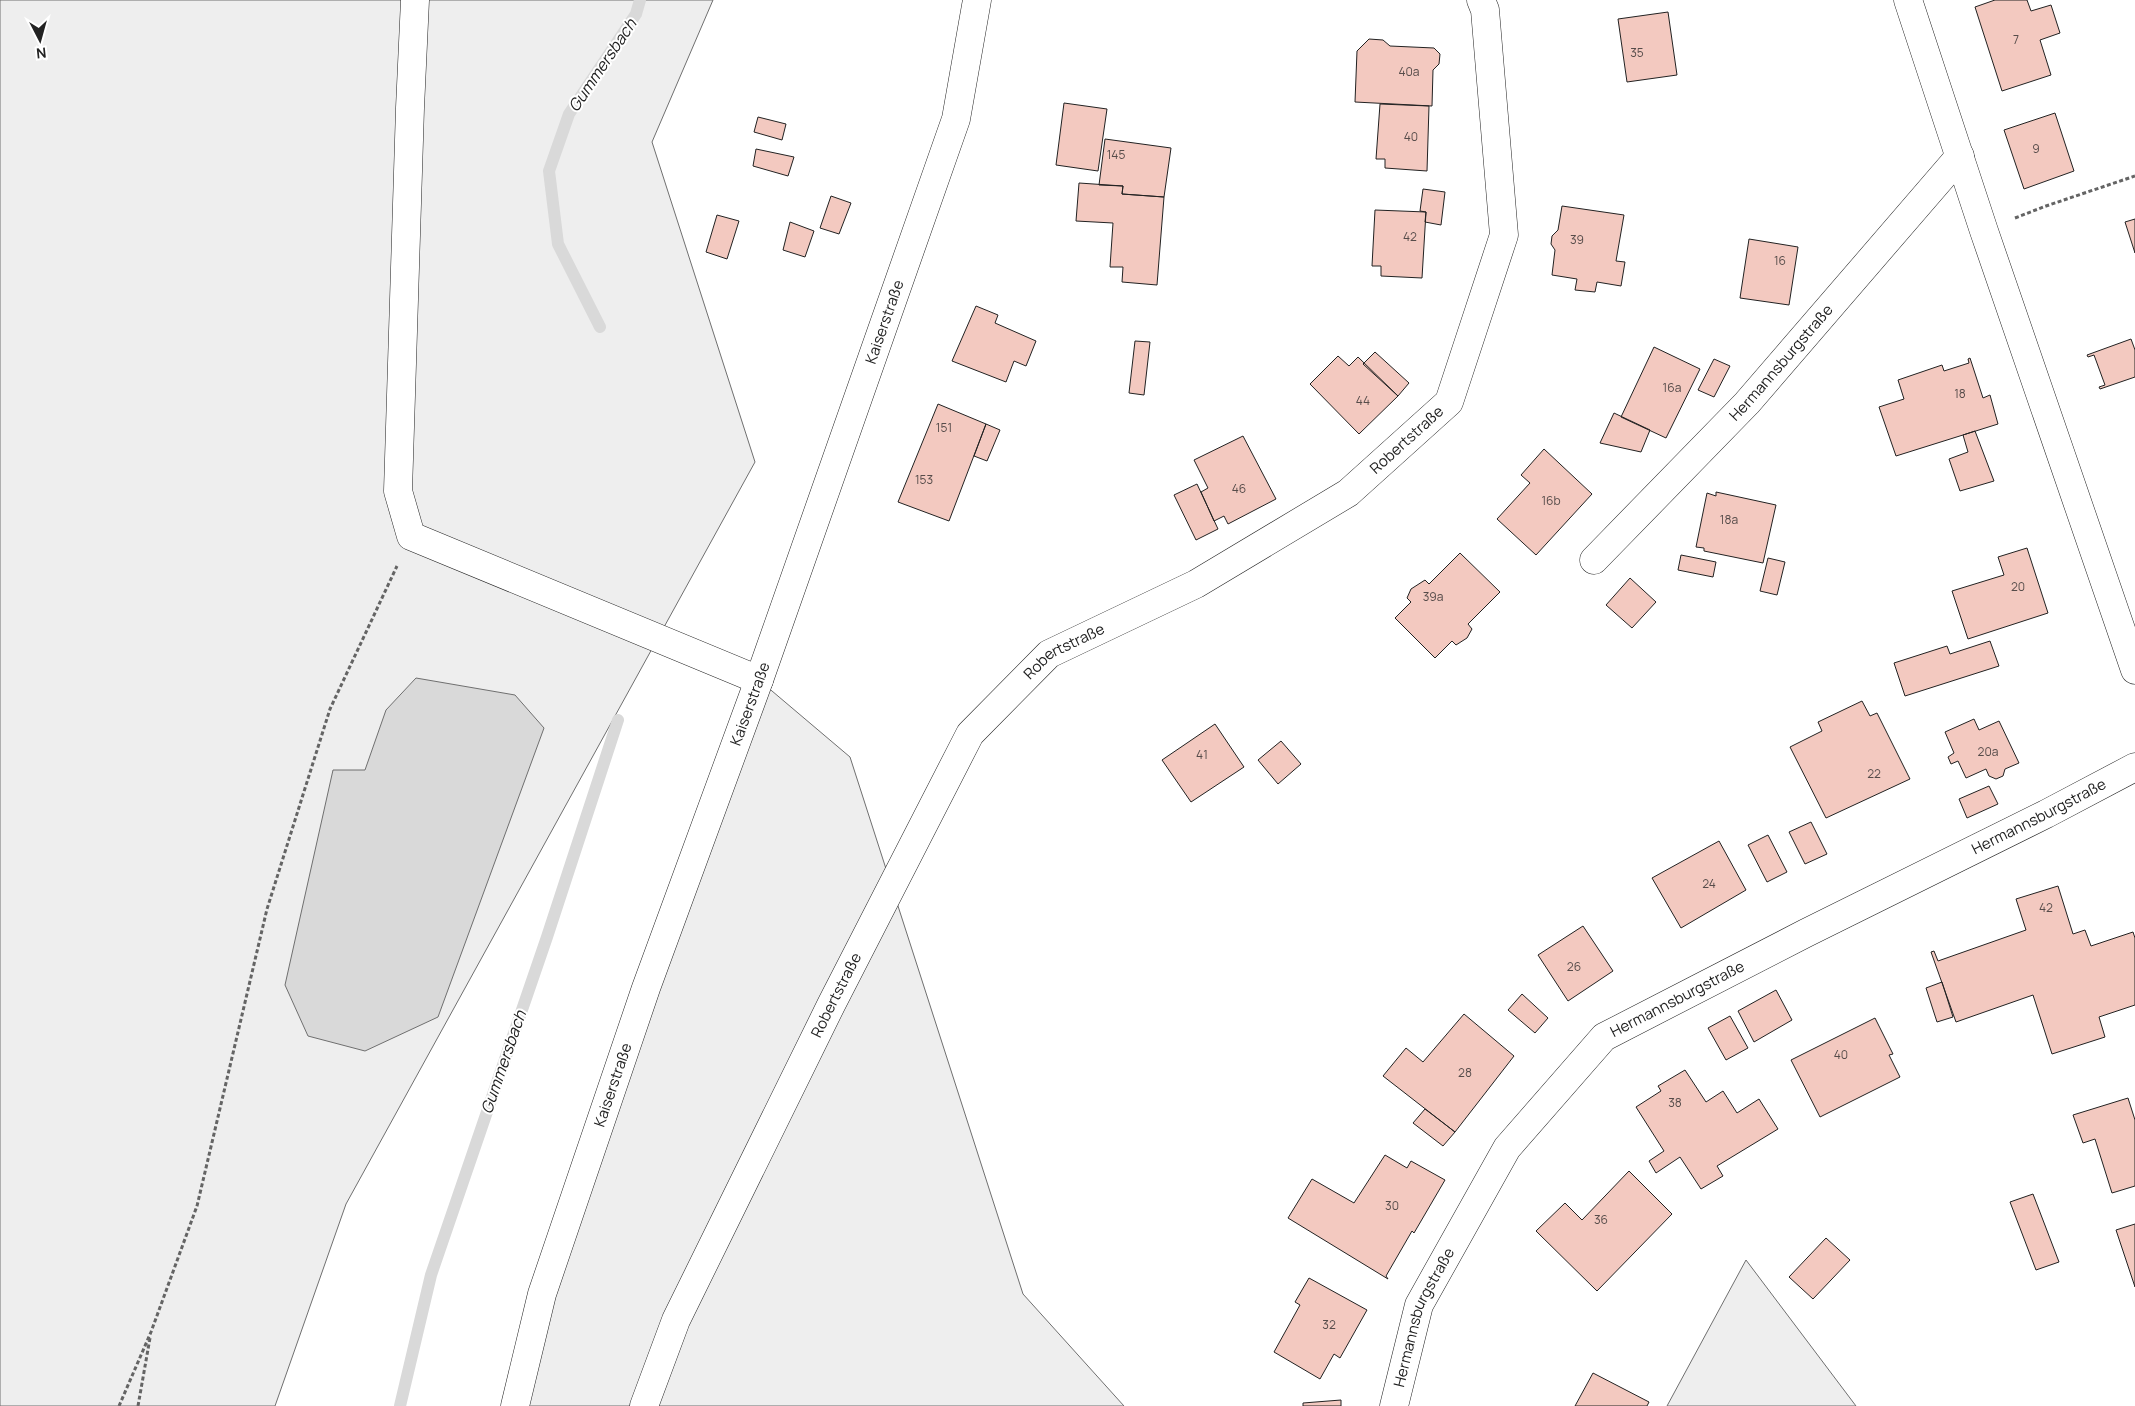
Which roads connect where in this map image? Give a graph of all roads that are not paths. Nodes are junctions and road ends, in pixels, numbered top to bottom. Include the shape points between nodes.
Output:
1 (415, 0) edge
2 (977, 0) edge
3 (1481, 0) edge
4 (1908, 0) edge
5 (1960, 156) junction
6 (1594, 560) dead end
7 (2135, 670) edge
8 (758, 680) junction
9 (2135, 767) edge
10 (515, 1406) edge
11 (644, 1406) edge
12 (1394, 1406) edge

1 - 8 street via 398,491 411,536
2 - 8 street, Kaiserstraße via 956,119
3 - 11 street, Robertstraße via 1485,10 1504,235 1449,402 1348,493 1196,584 1049,654 970,734 831,1005 676,1320
4 - 5 street
5 - 6 street, Hermannsburgstraße via 1746,403
5 - 7 street
8 - 10 street, Kaiserstraße via 646,988 542,1294
9 - 12 street, Hermannsburgstraße via 1604,1037 1508,1148 1419,1305

